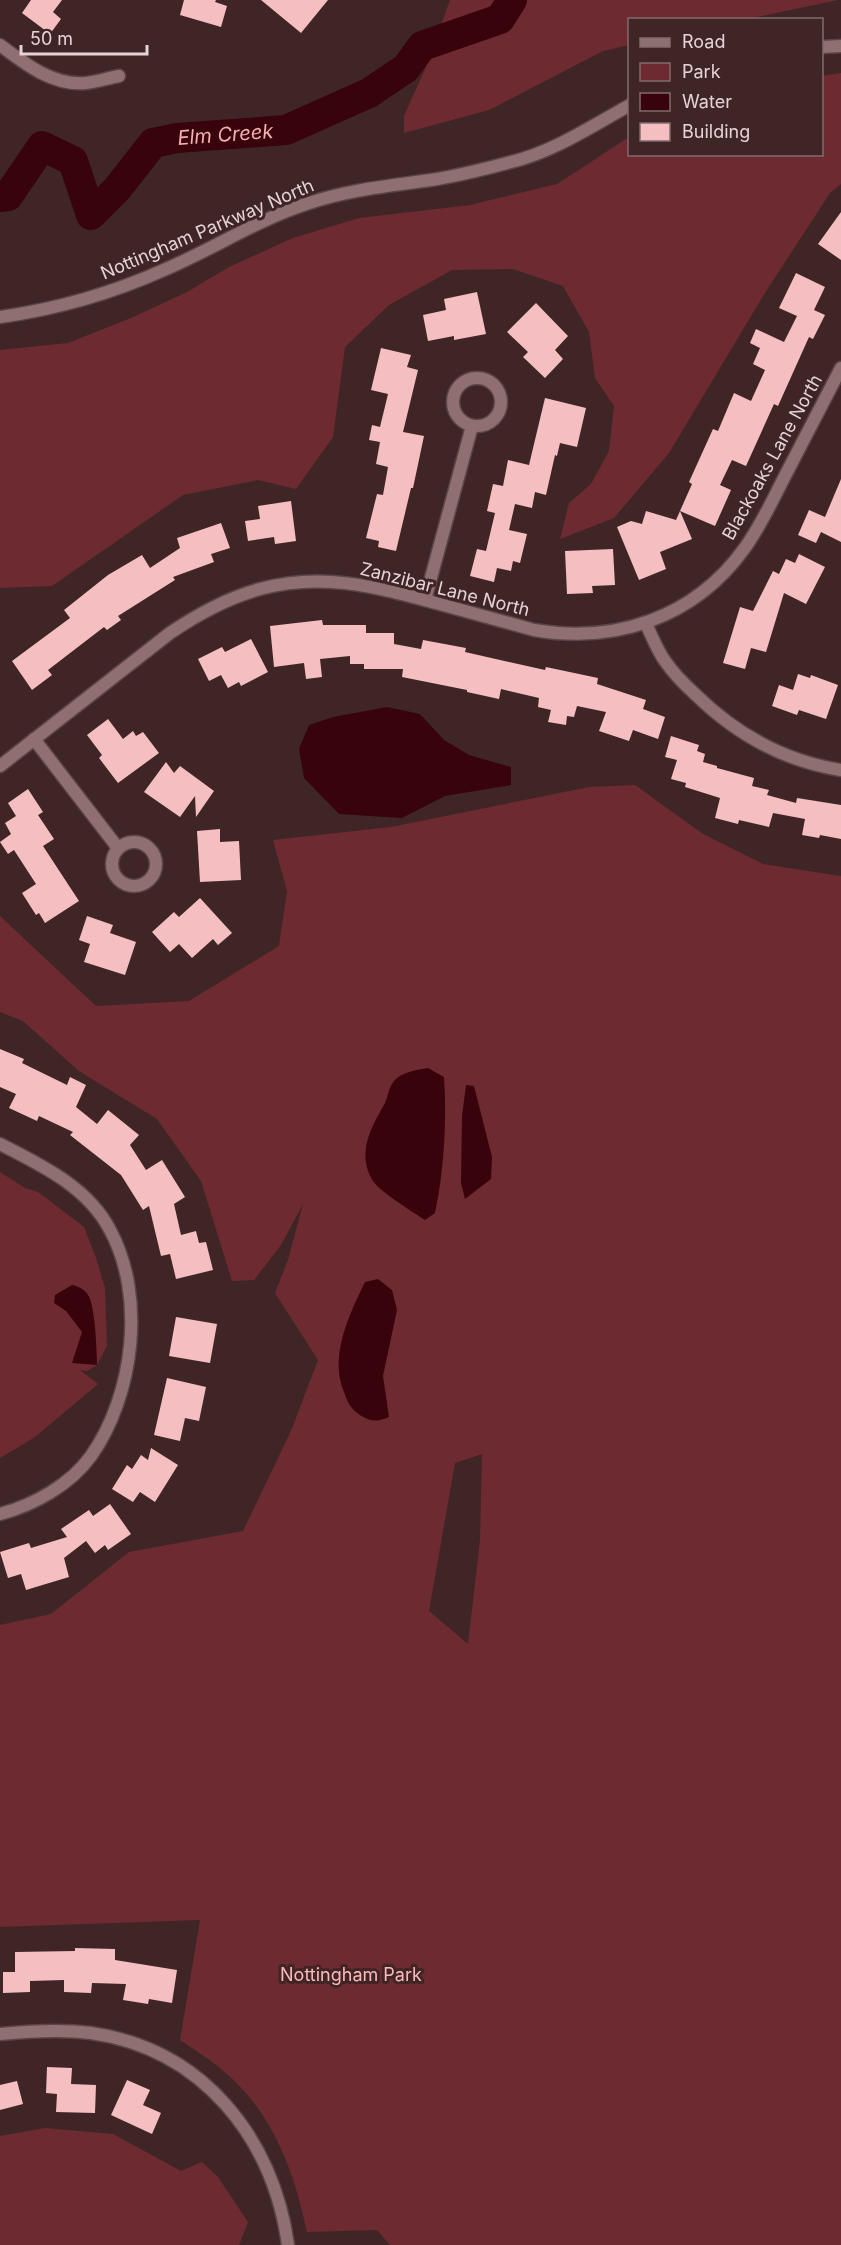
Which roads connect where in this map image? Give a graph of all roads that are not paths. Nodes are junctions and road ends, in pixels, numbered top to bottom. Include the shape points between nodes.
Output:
1 (0, 45) edge
2 (823, 46) edge
3 (841, 46) edge
4 (118, 76) dead end
5 (628, 106) edge
6 (0, 316) edge
7 (841, 368) edge
8 (472, 426) junction
9 (424, 600) junction
10 (646, 624) junction
11 (34, 739) junction
12 (0, 766) edge
13 (841, 770) edge
14 (118, 848) dead end
15 (0, 1144) edge
16 (0, 1514) edge
17 (0, 2034) edge
18 (288, 2245) edge

1 - 4 street via 56,80 84,83
2 - 3 street
5 - 6 street, Nottingham Parkway North via 578,134 513,162 329,196 261,221 167,269 106,293
7 - 10 street, Blackoaks Lane North via 743,550 696,597
8 - 8 street via 490,423 500,411 501,393 483,377 467,379 455,390 456,414
8 - 9 street
9 - 10 street, Zanzibar Lane North via 558,634 616,631
9 - 11 street, Zanzibar Lane North via 362,584 329,581 299,582 230,599 170,633
10 - 13 street via 665,661 684,684 738,731 767,748
11 - 12 street, Zanzibar Lane North
11 - 14 street
15 - 16 street via 76,1189 110,1228 129,1280 132,1327 120,1396 90,1458 38,1500
17 - 18 street via 92,2033 133,2043 198,2079 247,2131 268,2168

